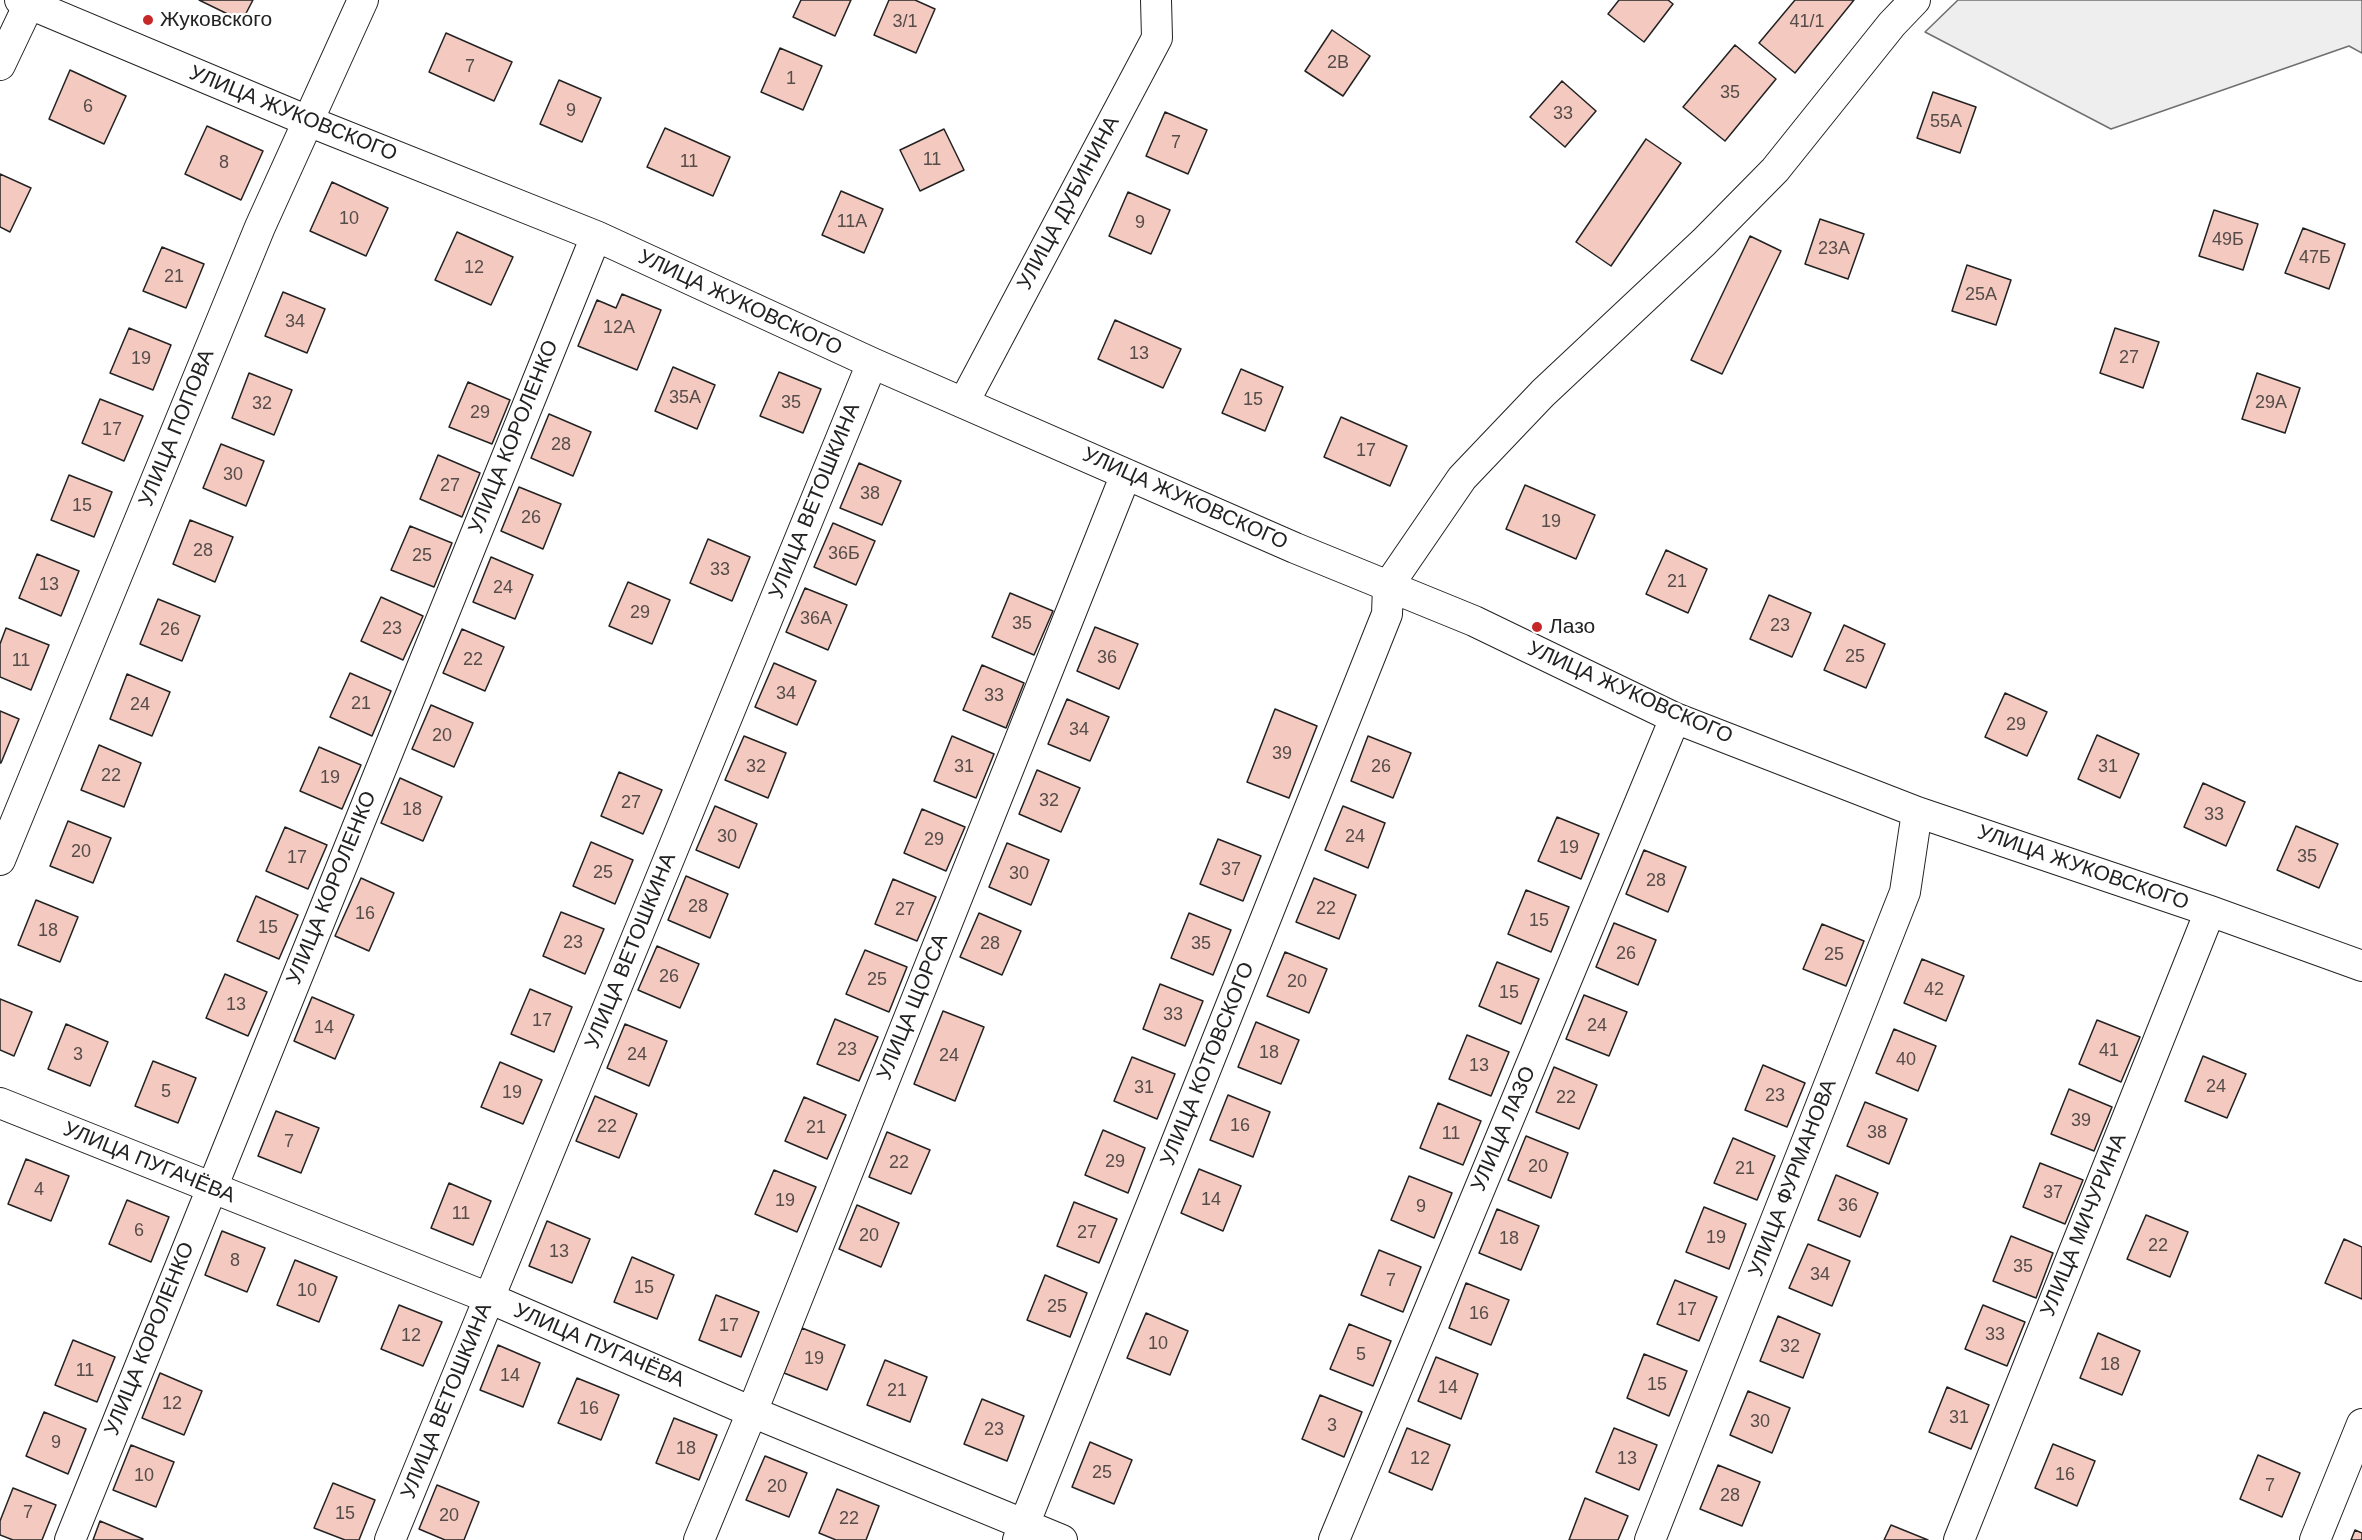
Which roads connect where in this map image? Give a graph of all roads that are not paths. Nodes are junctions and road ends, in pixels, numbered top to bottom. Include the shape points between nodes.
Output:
1 (363, 0) edge
2 (1156, 0) edge
3 (1915, 0) edge
4 (25, 2) edge
5 (0, 65) edge
6 (308, 122) junction
7 (596, 236) junction
8 (872, 363) junction
9 (964, 402) junction
10 (1126, 474) junction
11 (1388, 586) junction
12 (1675, 718) junction
13 (1917, 812) junction
14 (0, 860) edge
15 (2210, 911) junction
16 (2362, 966) edge
17 (0, 1103) edge
18 (210, 1188) junction
19 (489, 1298) junction
20 (752, 1412) junction
21 (2362, 1424) edge
22 (1021, 1533) edge
23 (69, 1540) edge
24 (390, 1540) edge
25 (699, 1540) edge
26 (1062, 1540) edge
27 (1334, 1540) edge
28 (1650, 1540) edge
29 (1959, 1540) edge
30 (2315, 1540) edge

1 - 6 street, УЛИЦА ПОПОВА
2 - 9 street, УЛИЦА ДУБИНИНА via 1157,38
3 - 11 street via 1775,170 1542,393 1462,478
4 - 5 street
4 - 6 street, УЛИЦА ЖУКОВСКОГО
6 - 7 street, УЛИЦА ЖУКОВСКОГО
6 - 14 street, УЛИЦА ПОПОВА via 260,227
7 - 8 street, УЛИЦА ЖУКОВСКОГО
7 - 18 street, УЛИЦА КОРОЛЕНКО
8 - 9 street, УЛИЦА ЖУКОВСКОГО
8 - 19 street, УЛИЦА ВЕТОШКИНА
9 - 10 street, УЛИЦА ЖУКОВСКОГО
10 - 11 street, УЛИЦА ЖУКОВСКОГО
10 - 20 street, УЛИЦА ЩОРСА
11 - 12 street, УЛИЦА ЖУКОВСКОГО via 1474,621
11 - 22 street, УЛИЦА КОТОВСКОГО via 1387,614
12 - 13 street, УЛИЦА ЖУКОВСКОГО
12 - 27 street, УЛИЦА ЛАЗО
13 - 15 street, УЛИЦА ЖУКОВСКОГО
13 - 28 street, УЛИЦА ФУРМАНОВА via 1905,892
15 - 16 street, УЛИЦА ЖУКОВСКОГО
15 - 29 street, УЛИЦА МИЧУРИНА
17 - 18 street, УЛИЦА ПУГАЧЁВА
18 - 19 street, УЛИЦА ПУГАЧЁВА
18 - 23 street, УЛИЦА КОРОЛЕНКО
19 - 20 street, УЛИЦА ПУГАЧЁВА
19 - 24 street, УЛИЦА ВЕТОШКИНА
20 - 22 street, УЛИЦА ПУГАЧЁВА
20 - 25 street, УЛИЦА ЩОРСА
21 - 30 street
22 - 26 street, УЛИЦА ПУГАЧЁВА

